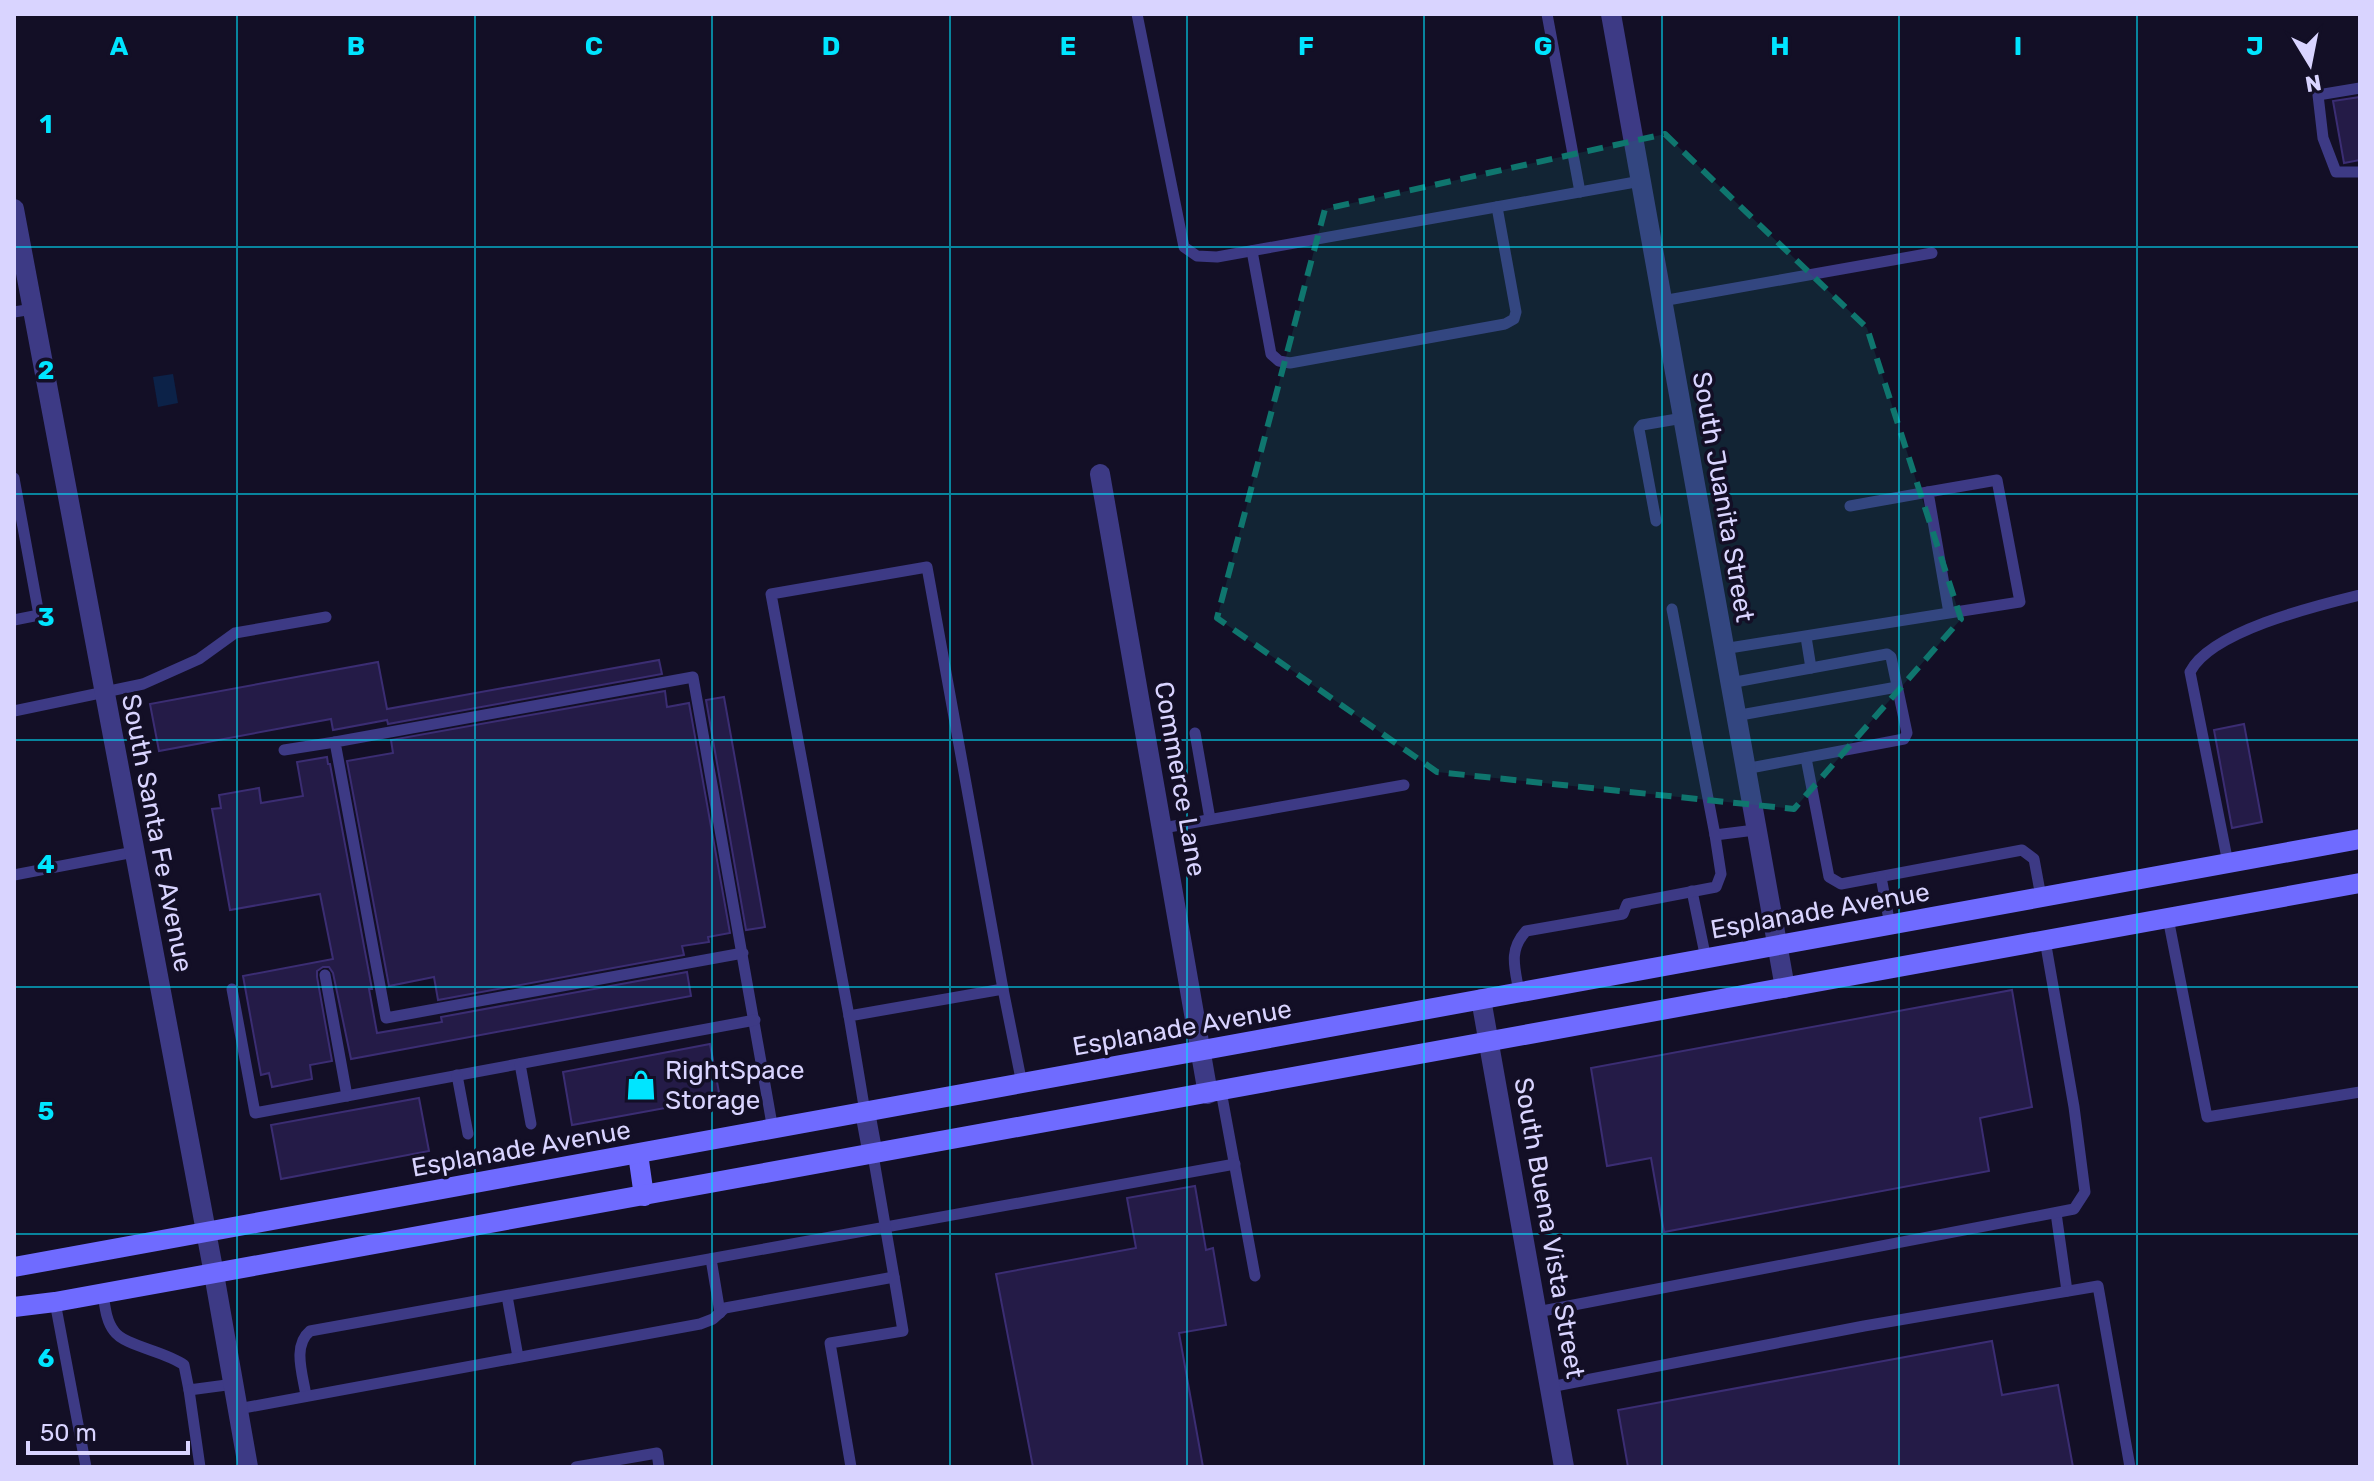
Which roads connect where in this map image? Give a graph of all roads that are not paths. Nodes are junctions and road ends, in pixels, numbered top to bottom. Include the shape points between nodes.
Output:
1 (1137, 14) edge
2 (1547, 14) edge
3 (1611, 14) edge
4 (2360, 88) edge
5 (2360, 172) edge
6 (1641, 181) junction
7 (1580, 192) junction
8 (1497, 207) junction
9 (14, 209) edge
10 (1252, 251) junction
11 (1932, 253) dead end
12 (1662, 301) junction
13 (23, 311) edge
14 (1683, 418) junction
15 (1100, 474) dead end
16 (14, 478) edge
17 (1928, 492) junction
18 (1850, 506) dead end
19 (1656, 521) dead end
20 (2360, 595) edge
21 (1672, 609) dead end
22 (1949, 613) junction
23 (326, 617) dead end
24 (14, 620) edge
25 (1806, 637) junction
26 (1723, 649) junction
27 (1811, 668) junction
28 (1730, 683) junction
29 (1897, 687) junction
30 (104, 693) junction
31 (14, 711) edge
32 (1735, 716) junction
33 (1195, 733) dead end
34 (335, 742) junction
35 (284, 750) dead end
36 (1806, 758) junction
37 (1745, 769) junction
38 (1404, 785) dead end
39 (1210, 819) junction
40 (1163, 828) junction
41 (1755, 830) junction
42 (1715, 835) junction
43 (2360, 839) edge
44 (134, 852) junction
45 (2228, 863) junction
46 (14, 875) edge
47 (1881, 877) junction
48 (2360, 883) edge
49 (1692, 891) junction
50 (2041, 897) junction
51 (2168, 918) junction
52 (1890, 925) junction
53 (2045, 940) junction
54 (1776, 946) junction
55 (743, 953) junction
56 (1706, 959) junction
57 (325, 975) dead end
58 (1785, 988) junction
59 (232, 989) dead end
60 (1003, 989) junction
61 (1519, 992) junction
62 (1481, 999) junction
63 (849, 1016) junction
64 (755, 1020) junction
65 (1490, 1043) junction
66 (1201, 1051) junction
67 (520, 1064) junction
68 (457, 1075) junction
69 (1022, 1084) junction
70 (2360, 1092) edge
71 (1215, 1093) junction
72 (347, 1096) junction
73 (865, 1112) junction
74 (531, 1124) dead end
75 (773, 1130) junction
76 (468, 1134) dead end
77 (638, 1154) junction
78 (873, 1155) junction
79 (1235, 1164) junction
80 (644, 1196) junction
81 (2056, 1213) junction
82 (886, 1228) junction
83 (205, 1232) junction
84 (711, 1259) junction
85 (14, 1267) edge
86 (214, 1274) junction
87 (1255, 1276) dead end
88 (894, 1277) junction
89 (2067, 1291) junction
90 (103, 1294) junction
91 (507, 1296) junction
92 (55, 1302) junction
93 (14, 1307) edge
94 (1537, 1312) junction
95 (720, 1313) junction
96 (518, 1357) junction
97 (234, 1384) junction
98 (1550, 1387) junction
99 (189, 1390) junction
100 (306, 1396) junction
101 (238, 1409) junction
102 (86, 1467) edge
103 (200, 1467) edge
104 (248, 1467) edge
105 (576, 1467) edge
106 (659, 1467) edge
107 (851, 1467) edge
108 (1564, 1467) edge
109 (2130, 1467) edge

1 - 10 lane via 1184,247 1197,256
2 - 7 lane
3 - 6 street, South Juanita Street
4 - 5 lane via 2318,95 2323,138 2336,172
6 - 7 lane
6 - 12 street, South Juanita Street
7 - 8 lane
8 - 10 lane
8 - 10 lane via 1514,319 1290,363 1271,354
9 - 13 street, South Santa Fe Avenue
11 - 12 lane
12 - 14 street, South Juanita Street
13 - 30 street, South Santa Fe Avenue
14 - 19 lane via 1639,429
14 - 26 street, South Juanita Street
15 - 40 street, Commerce Lane
16 - 24 lane via 39,615
17 - 18 lane
17 - 22 lane
17 - 22 lane via 1997,480 2020,602
20 - 45 lane via 2242,633 2197,659 2190,672
21 - 42 lane
22 - 25 lane
23 - 30 lane via 235,633 199,659 143,684
25 - 26 lane
25 - 27 lane
26 - 28 street, South Juanita Street
27 - 28 lane
27 - 29 lane via 1887,654
28 - 32 street, South Juanita Street
29 - 32 lane
29 - 36 lane via 1904,739
30 - 31 lane
30 - 44 street, South Santa Fe Avenue
32 - 37 street, South Juanita Street
33 - 39 lane
34 - 35 lane
34 - 55 lane via 386,1018
34 - 55 lane via 693,677
36 - 37 lane
36 - 47 lane via 1829,877 1841,884
37 - 41 street, South Juanita Street
38 - 39 lane
39 - 40 lane
40 - 66 street, Commerce Lane
41 - 42 lane
41 - 54 street, South Juanita Street
42 - 49 lane via 1721,874 1716,887
43 - 45 main road, Esplanade Avenue
44 - 46 lane
44 - 83 street, South Santa Fe Avenue
45 - 50 main road, Esplanade Avenue
47 - 50 lane via 2022,850 2034,859
47 - 52 lane
48 - 51 main road
49 - 56 lane
49 - 61 lane via 1627,904 1623,914 1526,931 1512,956
50 - 52 main road, Esplanade Avenue
51 - 53 main road
51 - 70 lane via 2207,1117
52 - 54 main road, Esplanade Avenue
53 - 58 main road
53 - 81 lane via 2085,1192 2074,1209
54 - 56 main road, Esplanade Avenue
54 - 58 street, South Juanita Street
55 - 64 lane
56 - 61 main road, Esplanade Avenue
57 - 72 lane
58 - 65 main road
59 - 72 lane via 255,1113
60 - 63 lane
60 - 63 lane via 927,567 771,594
60 - 69 lane
61 - 62 main road, Esplanade Avenue
62 - 65 street, South Buena Vista Street
62 - 66 main road, Esplanade Avenue
63 - 73 lane
64 - 67 lane
64 - 75 lane
65 - 71 main road
65 - 94 street, South Buena Vista Street
66 - 69 main road, Esplanade Avenue
66 - 71 street, Commerce Lane
67 - 68 lane
67 - 74 lane
68 - 72 lane
68 - 76 lane
69 - 73 main road, Esplanade Avenue
71 - 78 main road
71 - 79 lane
73 - 75 main road, Esplanade Avenue
73 - 78 street
75 - 77 main road, Esplanade Avenue
77 - 80 main road
77 - 83 main road, Esplanade Avenue
78 - 80 main road
78 - 82 lane
79 - 82 lane
79 - 87 lane
80 - 86 main road
81 - 89 lane
81 - 94 lane
82 - 84 lane
82 - 88 lane
83 - 85 main road, Esplanade Avenue
83 - 86 street, South Santa Fe Avenue
84 - 91 lane
84 - 95 lane
86 - 90 main road
86 - 97 street, South Santa Fe Avenue
88 - 95 lane
88 - 107 lane via 903,1331 830,1343
89 - 98 lane
89 - 109 lane via 2098,1286
90 - 92 main road
90 - 99 lane via 113,1331 184,1365
91 - 96 lane
91 - 100 lane via 310,1331 299,1347
92 - 93 main road
92 - 102 lane
94 - 98 street, South Buena Vista Street
95 - 96 lane via 700,1324
96 - 100 lane
97 - 99 lane
97 - 101 street, South Santa Fe Avenue
98 - 108 street, South Buena Vista Street
99 - 103 lane
100 - 101 lane
101 - 104 street, South Santa Fe Avenue
105 - 106 lane via 657,1453

